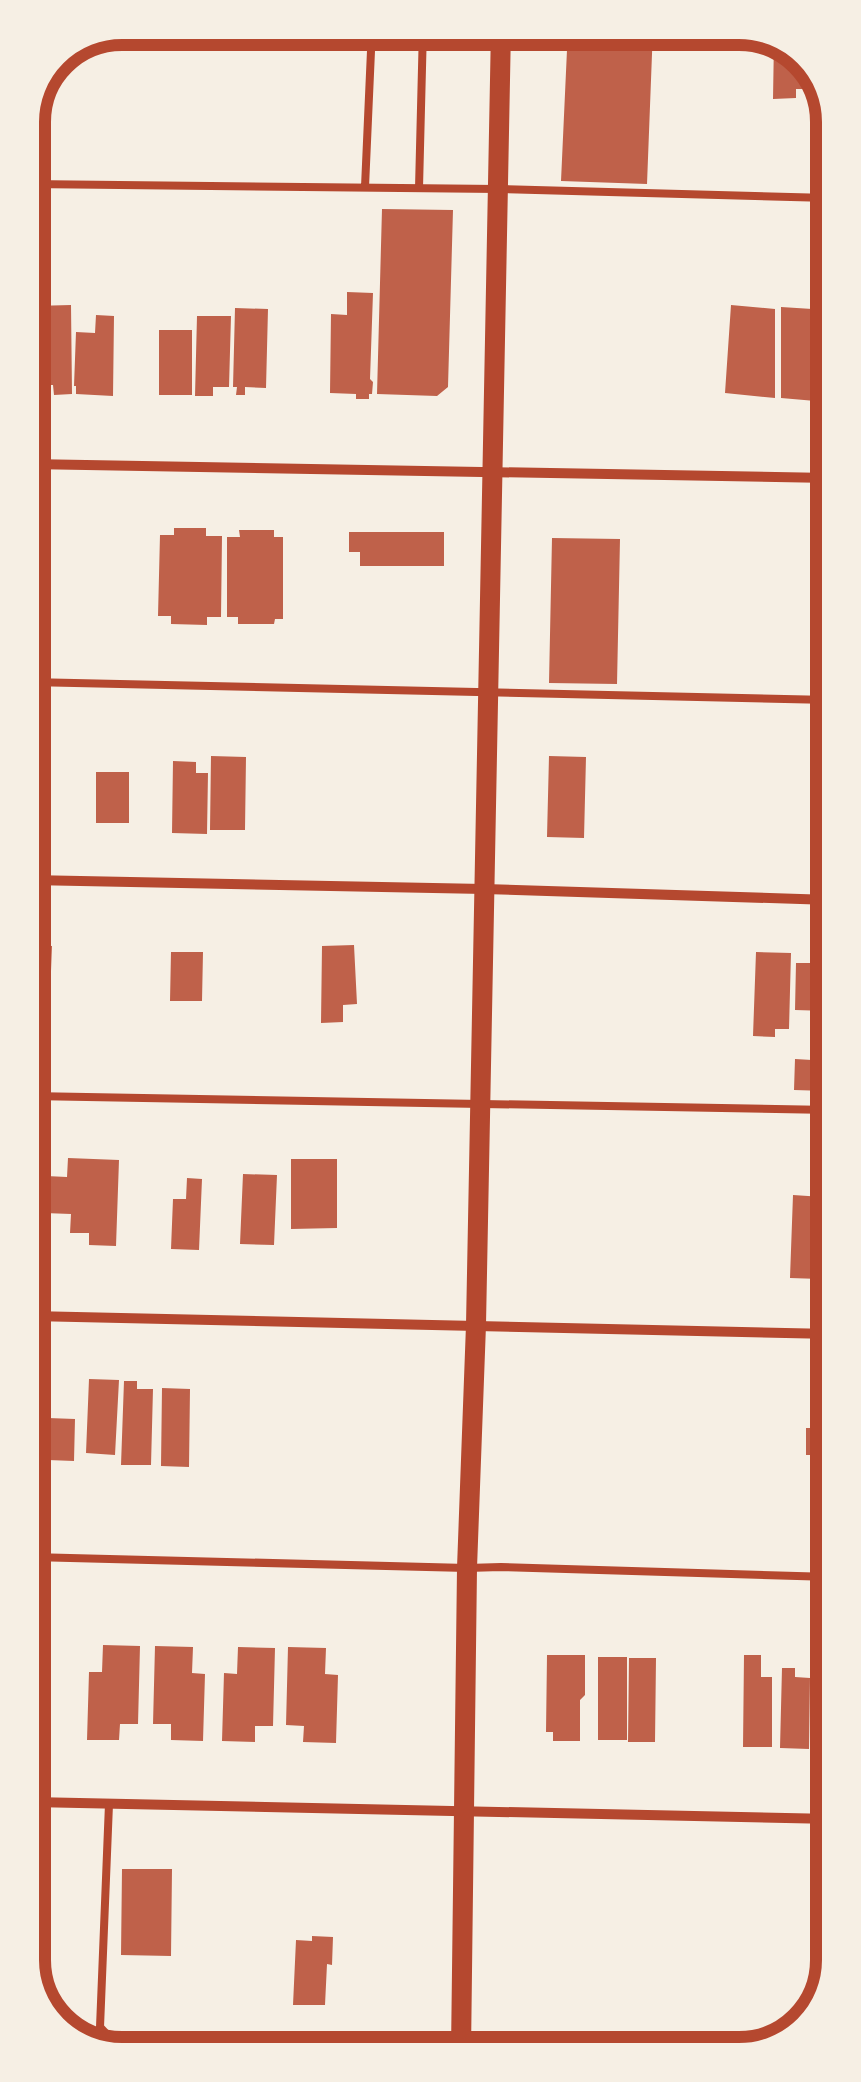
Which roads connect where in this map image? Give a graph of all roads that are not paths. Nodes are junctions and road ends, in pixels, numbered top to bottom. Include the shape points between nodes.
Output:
1 (371, 45) edge
2 (423, 45) edge
3 (502, 45) edge
4 (45, 184) edge
5 (365, 187) junction
6 (419, 188) junction
7 (498, 188) junction
8 (816, 198) edge
9 (45, 464) edge
10 (492, 472) junction
11 (816, 478) edge
12 (45, 682) edge
13 (488, 692) junction
14 (816, 700) edge
15 (45, 880) edge
16 (484, 889) junction
17 (816, 900) edge
18 (45, 1096) edge
19 (480, 1104) junction
20 (816, 1110) edge
21 (45, 1316) edge
22 (476, 1325) junction
23 (816, 1334) edge
24 (45, 1557) edge
25 (467, 1568) junction
26 (816, 1577) edge
27 (45, 1802) edge
28 (109, 1804) junction
29 (466, 1811) junction
30 (816, 1819) edge
31 (108, 2036) edge
32 (461, 2037) edge

1 - 5 lane
2 - 6 lane
3 - 7 main road
4 - 5 lane
5 - 6 lane
6 - 7 lane
7 - 8 lane
7 - 10 main road
9 - 10 street
10 - 11 street
10 - 13 main road
12 - 13 lane
13 - 14 lane
13 - 16 main road
15 - 16 street
16 - 17 street
16 - 19 main road
18 - 19 lane
19 - 20 lane
19 - 22 main road
21 - 22 street
22 - 23 street
22 - 25 main road
24 - 25 lane
25 - 26 lane
25 - 29 main road
27 - 28 street
28 - 29 street
28 - 31 lane via 100,2028
29 - 30 street
29 - 32 main road

